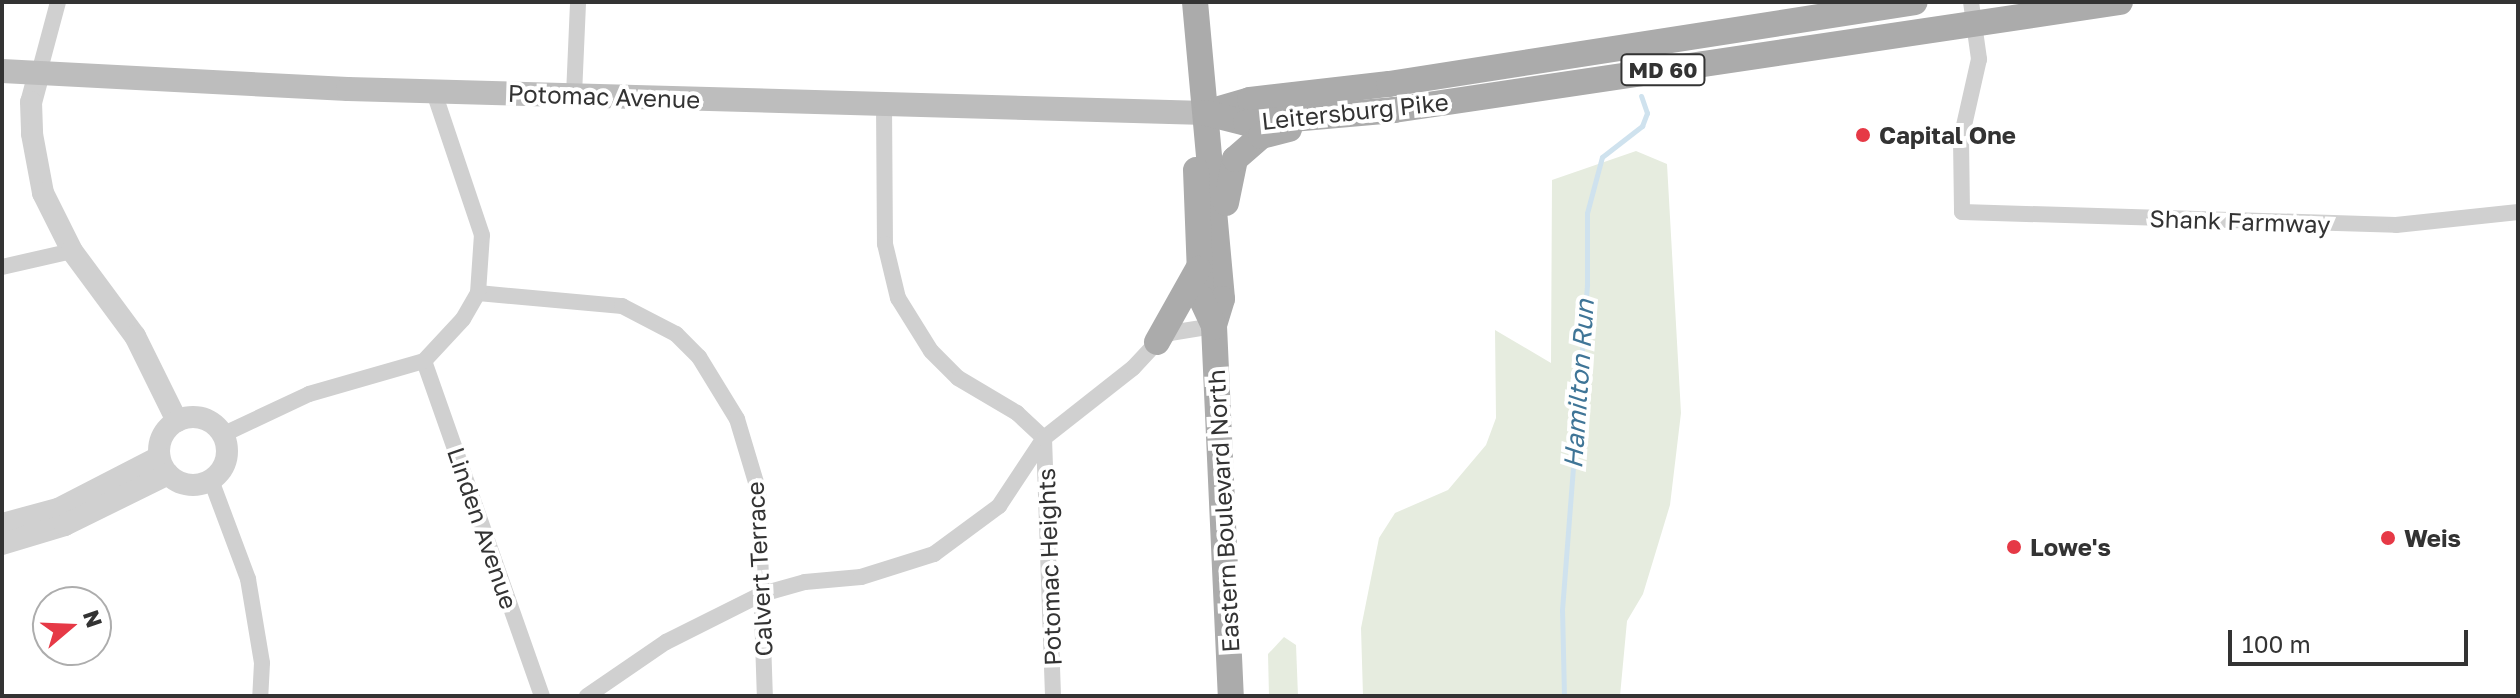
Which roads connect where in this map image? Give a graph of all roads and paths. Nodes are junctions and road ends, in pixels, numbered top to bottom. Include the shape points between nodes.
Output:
1 (58, 2) edge
2 (578, 2) edge
3 (1195, 2) edge
4 (1915, 2) edge
5 (2120, 2) edge
6 (1972, 13) edge
7 (2, 71) edge
8 (39, 73) junction
9 (434, 92) junction
10 (574, 95) junction
11 (884, 104) junction
12 (1394, 110) junction
13 (1206, 113) junction
14 (2518, 212) edge
15 (72, 251) junction
16 (1210, 257) junction
17 (2, 267) edge
18 (478, 293) junction
19 (1214, 326) junction
20 (1157, 342) junction
21 (424, 361) junction
22 (177, 421) junction
23 (222, 435) junction
24 (1044, 438) junction
25 (164, 466) junction
26 (211, 480) junction
27 (2, 524) edge
28 (2, 544) edge
29 (762, 594) junction
30 (260, 696) edge
31 (542, 696) edge
32 (587, 696) edge
33 (765, 696) edge
34 (1053, 696) edge
35 (1231, 696) edge

1 - 8 street
2 - 10 street
3 - 13 main road, Eastern Boulevard North
4 - 13 main road, Leitersburg Pike / MD 60 via 1389,84 1250,100
5 - 6 main road, Leitersburg Pike / MD 60
6 - 12 main road, Leitersburg Pike / MD 60
6 - 14 street, Shank Farmway via 1979,59 1961,139 1962,212 2396,225
7 - 8 main road, Potomac Avenue
8 - 9 main road, Potomac Avenue
8 - 15 street via 31,102 35,163
9 - 10 main road, Potomac Avenue
9 - 18 street via 482,235
10 - 11 main road, Potomac Avenue
11 - 13 main road, Potomac Avenue
11 - 24 street via 885,244 898,298 931,351 958,378 1017,413
12 - 13 main road, Leitersburg Pike / MD 60 via 1246,123
12 - 16 main road via 1261,136 1235,159 1226,188 1226,236
13 - 16 main road, Eastern Boulevard North
15 - 17 street
15 - 22 street via 135,336
16 - 19 main road, Eastern Boulevard North via 1222,299
16 - 20 main road
18 - 21 street via 463,319
18 - 29 street, Calvert Terrace via 622,306 676,334 699,357 737,419 749,452 758,489
19 - 20 street via 1170,333
19 - 35 main road, Eastern Boulevard North
20 - 24 street via 1133,368
21 - 23 street via 309,394
21 - 31 street, Linden Avenue
22 - 23 street via 202,418
22 - 25 street via 160,443
23 - 26 street via 226,459
24 - 29 street via 999,506 934,554 861,577 805,582
24 - 34 street, Potomac Heights
25 - 26 street via 181,483
25 - 27 street
25 - 28 street via 65,525
26 - 30 street via 248,579 262,663
29 - 32 street via 666,642
29 - 33 street, Calvert Terrace

